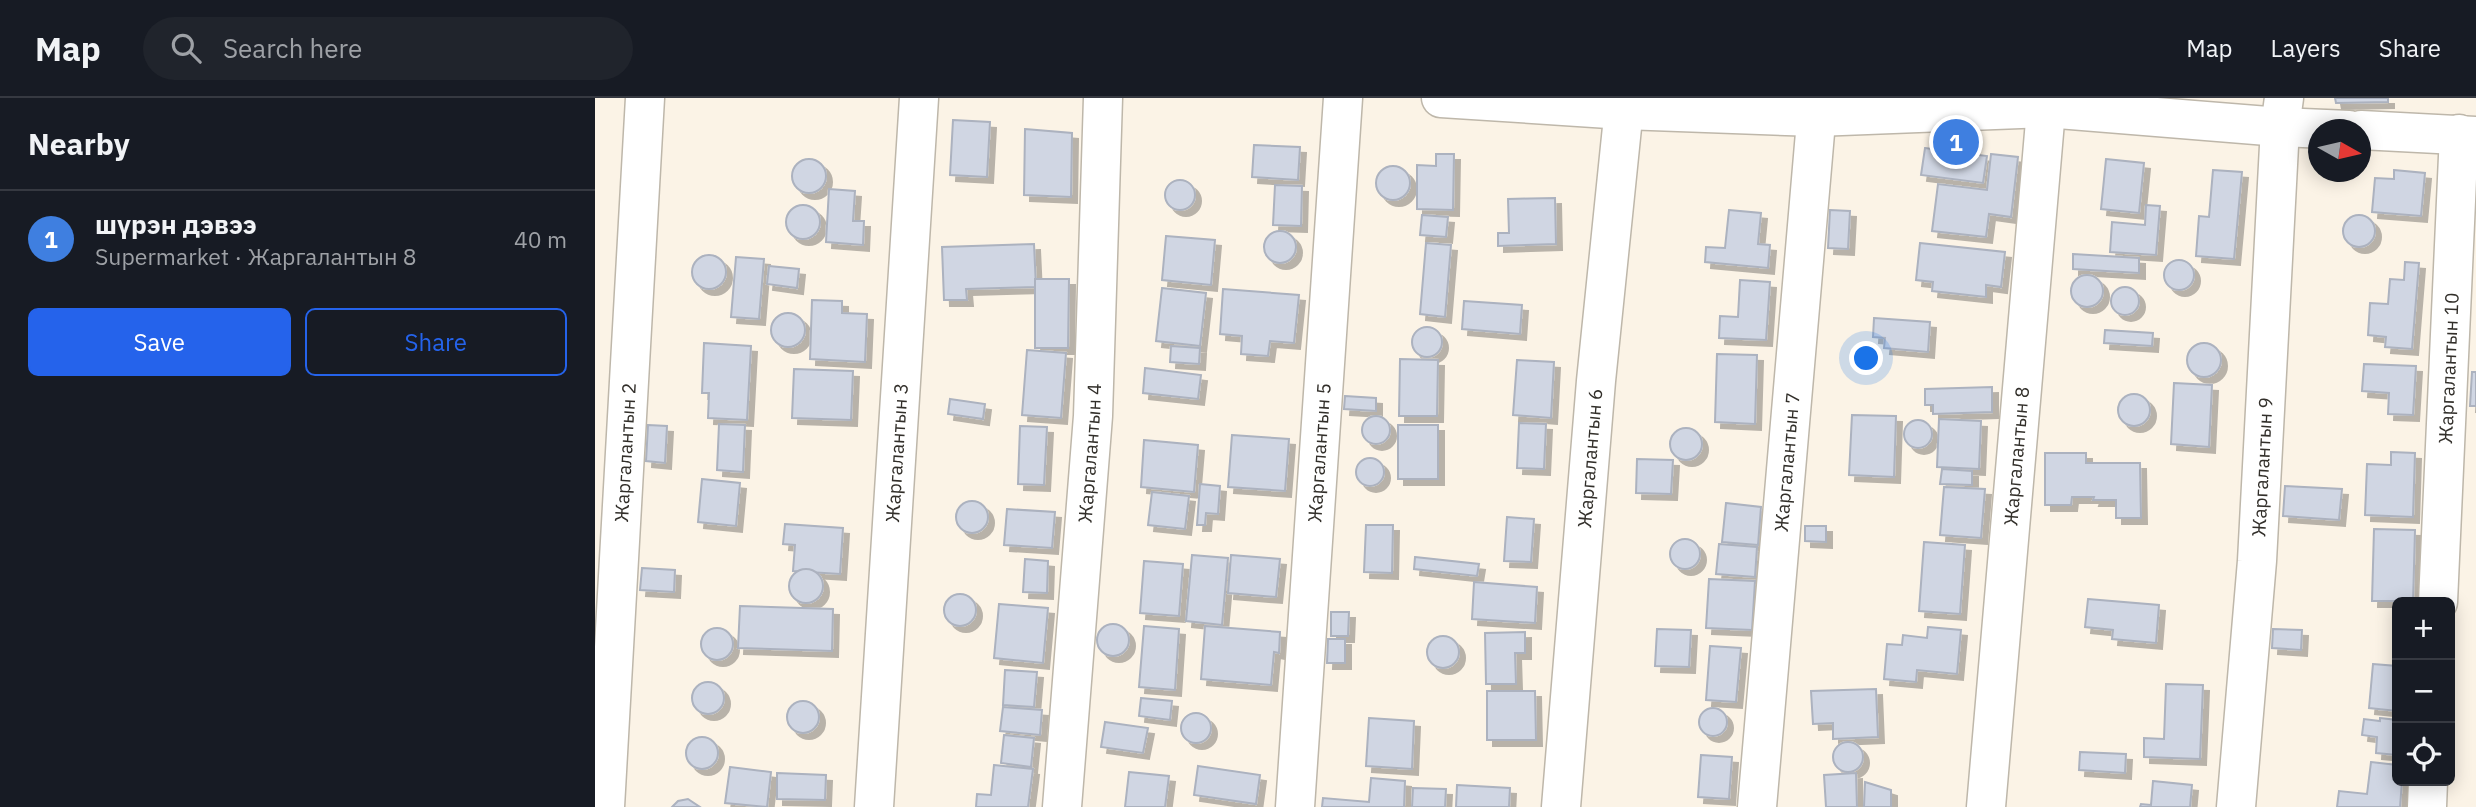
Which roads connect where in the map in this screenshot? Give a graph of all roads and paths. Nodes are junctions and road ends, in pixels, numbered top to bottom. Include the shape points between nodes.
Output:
1 (645, 98) edge
2 (919, 98) edge
3 (1103, 98) edge
4 (1343, 98) edge
5 (1441, 98) edge
6 (2046, 103) edge
7 (1624, 104) edge
8 (1817, 107) edge
9 (2282, 112) edge
10 (2308, 119) edge
11 (2371, 130) edge
12 (2467, 135) edge
13 (2438, 597) edge
14 (2428, 786) edge
15 (605, 807) edge
16 (874, 807) edge
17 (1062, 807) edge
18 (1295, 807) edge
19 (1561, 807) edge
20 (1757, 807) edge
21 (1986, 807) edge
22 (2237, 807) edge
23 (2427, 807) edge

1 - 15 street, Жаргалантын 2
2 - 16 street, Жаргалантын 3
3 - 17 street, Жаргалантын 4 via 1093,416
4 - 18 street, Жаргалантын 5
5 - 7 street
6 - 8 street
6 - 9 street
6 - 21 street, Жаргалантын 8
7 - 8 street
7 - 19 street, Жаргалантын 6
8 - 20 street, Жаргалантын 7
9 - 10 street
9 - 22 street, Жаргалантын 9 via 2257,561
11 - 12 street
12 - 13 street, Жаргалантын 10
14 - 23 street

